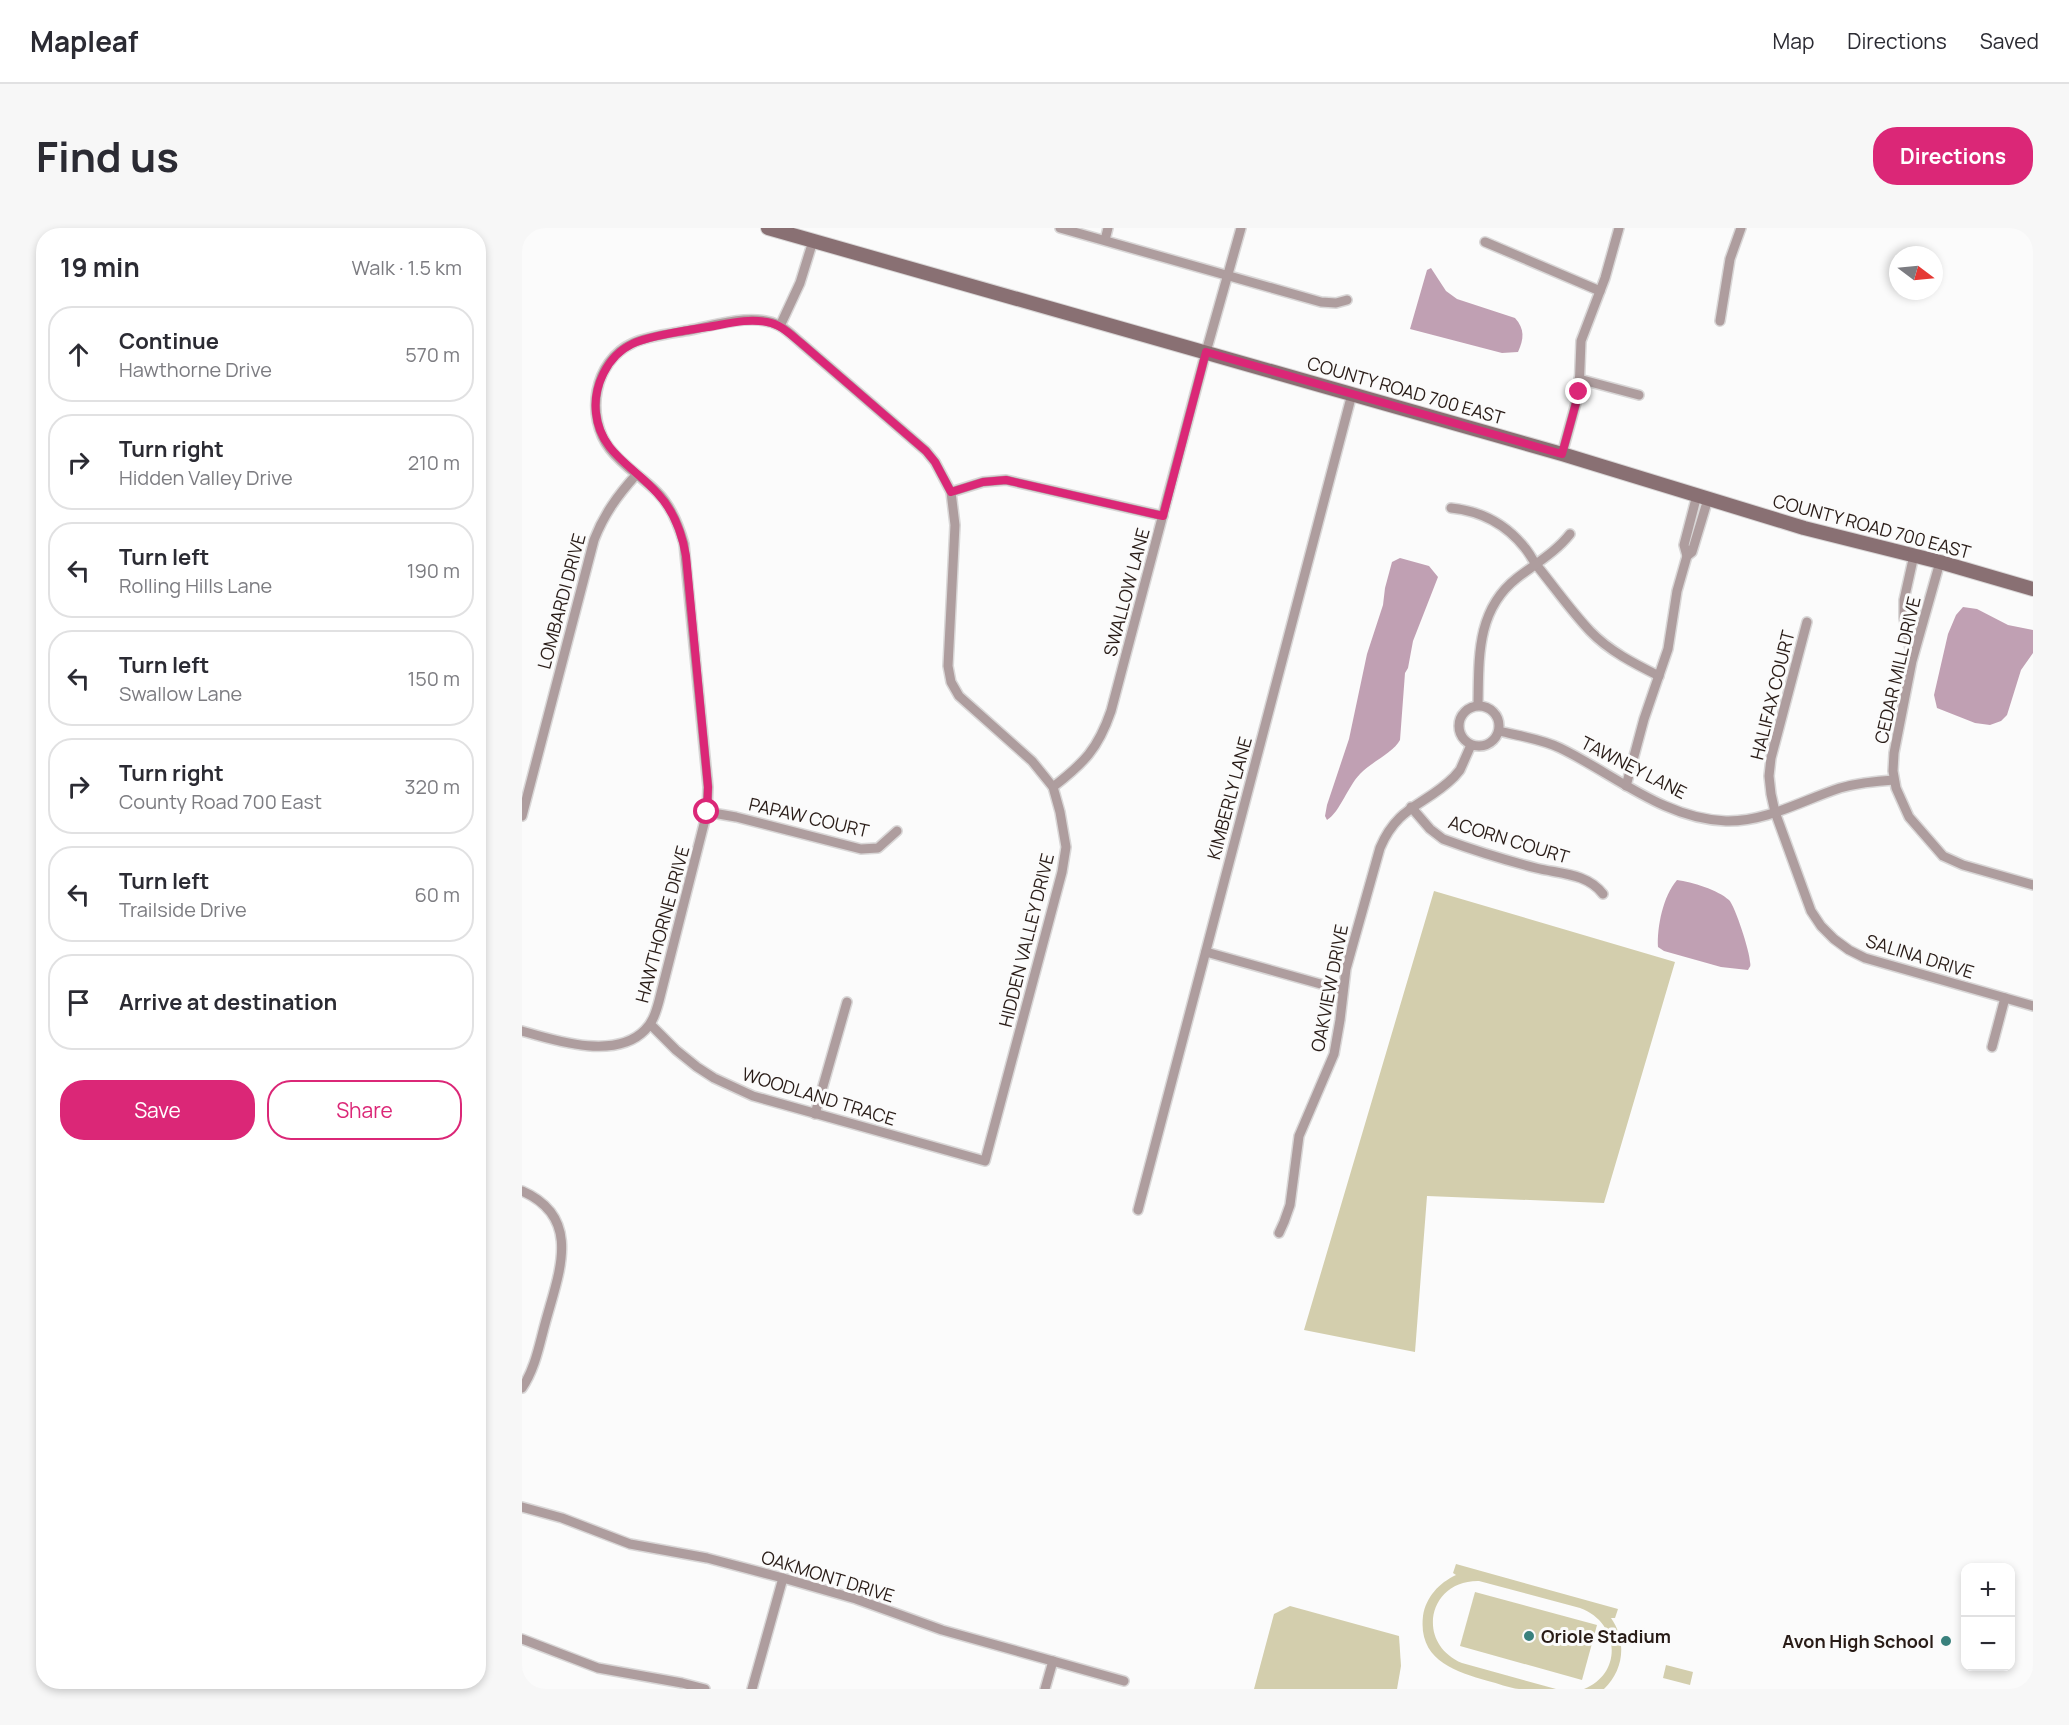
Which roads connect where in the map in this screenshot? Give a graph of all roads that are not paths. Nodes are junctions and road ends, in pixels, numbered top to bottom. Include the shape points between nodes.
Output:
1 (768, 228) edge
2 (1060, 228) edge
3 (1108, 228) edge
4 (1241, 228) edge
5 (1619, 228) edge
6 (1742, 228) edge
7 (1105, 240) junction
8 (813, 241) junction
9 (1485, 242) dead end
10 (1227, 276) junction
11 (1600, 291) junction
12 (1347, 300) dead end
13 (1720, 321) dead end
14 (780, 326) junction
15 (1206, 352) junction
16 (1579, 379) junction
17 (1352, 394) junction
18 (1639, 395) dead end
19 (1562, 454) junction
20 (636, 474) junction
21 (951, 492) junction
22 (1702, 497) junction
23 (1450, 508) dead end
24 (1163, 516) junction
25 (1570, 534) dead end
26 (1914, 555) junction
27 (1940, 562) junction
28 (1536, 564) junction
29 (2033, 589) edge
30 (1807, 622) dead end
31 (1912, 661) junction
32 (1659, 676) junction
33 (1478, 705) junction
34 (1498, 731) junction
35 (1471, 745) junction
36 (1894, 780) junction
37 (1626, 786) junction
38 (1053, 787) junction
39 (1411, 807) junction
40 (707, 812) junction
41 (1775, 812) junction
42 (522, 816) edge
43 (897, 831) dead end
44 (2033, 885) edge
45 (1604, 894) dead end
46 (1206, 952) junction
47 (1342, 990) junction
48 (2006, 998) junction
49 (847, 1002) dead end
50 (2033, 1006) edge
51 (650, 1024) junction
52 (522, 1030) edge
53 (1992, 1047) dead end
54 (815, 1114) junction
55 (996, 1121) joint
56 (522, 1191) edge
57 (1138, 1210) dead end
58 (1279, 1233) dead end
59 (522, 1388) edge
60 (522, 1507) edge
61 (783, 1578) junction
62 (522, 1639) edge
63 (1053, 1661) junction
64 (1124, 1681) dead end
65 (705, 1689) edge
66 (752, 1689) edge
67 (1045, 1689) edge

1 - 8 main road, COUNTY ROAD 700 EAST
2 - 7 street
3 - 7 street
4 - 10 street, SWALLOW LANE
5 - 11 street
6 - 13 street via 1730,259
7 - 10 street
8 - 14 street via 800,283
8 - 15 main road, COUNTY ROAD 700 EAST
9 - 11 street
10 - 12 street via 1321,302
10 - 15 street, SWALLOW LANE
11 - 16 street via 1581,341
14 - 20 street, HAWTHORNE DRIVE via 752,320 688,330 633,343 612,360 597,392 596,418 611,450
14 - 21 street, HIDDEN VALLEY DRIVE via 926,451
15 - 17 main road, COUNTY ROAD 700 EAST
15 - 24 street, SWALLOW LANE
16 - 18 street
16 - 19 street
17 - 19 main road, COUNTY ROAD 700 EAST
17 - 46 street, KIMBERLY LANE
19 - 22 main road, COUNTY ROAD 700 EAST
20 - 40 street, HAWTHORNE DRIVE via 665,502 684,544 708,787
20 - 42 street, LOMBARDI DRIVE via 617,496 594,540
21 - 24 street via 1006,480
21 - 38 street, HIDDEN VALLEY DRIVE via 955,525 948,666 951,682 959,696 1032,761
22 - 26 main road, COUNTY ROAD 700 EAST
22 - 32 street via 1692,552 1687,556 1677,591 1668,649
23 - 28 street via 1492,519 1521,542
24 - 38 street, SWALLOW LANE via 1106,725 1081,765
25 - 28 street
26 - 27 main road, COUNTY ROAD 700 EAST
26 - 31 street via 1904,600
27 - 29 main road, COUNTY ROAD 700 EAST
27 - 31 street, CEDAR MILL DRIVE
28 - 32 street via 1602,642
28 - 33 street via 1506,588 1487,617 1479,655
30 - 41 street, HALIFAX COURT via 1771,758
31 - 36 street, CEDAR MILL DRIVE via 1894,753
32 - 37 street
33 - 34 street via 1495,713
33 - 35 street via 1465,710 1458,722 1461,736
34 - 35 street via 1485,746
34 - 37 street, TAWNEY LANE via 1557,747
35 - 39 street, OAKVIEW DRIVE via 1454,777
36 - 41 street, TAWNEY LANE via 1852,785
36 - 44 street, CEDAR MILL DRIVE via 1909,817 1943,856
37 - 41 street, TAWNEY LANE via 1671,808 1714,819 1745,820
38 - 55 street, HIDDEN VALLEY DRIVE via 1066,847 1062,873
39 - 45 street, ACORN COURT via 1443,839 1577,876
39 - 47 street, OAKVIEW DRIVE via 1397,819 1380,848
40 - 43 street, PAPAW COURT via 861,849 878,848
40 - 51 street, HAWTHORNE DRIVE
41 - 48 street, SALINA DRIVE via 1808,903 1834,939 1874,961
46 - 47 street
46 - 57 street, KIMBERLY LANE
47 - 58 street, OAKVIEW DRIVE via 1334,1054 1299,1136 1290,1205
48 - 50 street, SALINA DRIVE
48 - 53 street
49 - 54 street
51 - 52 street via 639,1035 604,1047 567,1043
51 - 54 street, WOODLAND TRACE via 676,1050 714,1078 753,1096
54 - 55 street, WOODLAND TRACE via 985,1161
56 - 59 street via 542,1203 553,1217 563,1244 532,1369
60 - 61 street, OAKMONT DRIVE via 630,1544 707,1558
61 - 63 street, OAKMONT DRIVE
61 - 66 street
62 - 65 street via 598,1668
63 - 64 street, OAKMONT DRIVE
63 - 67 street

